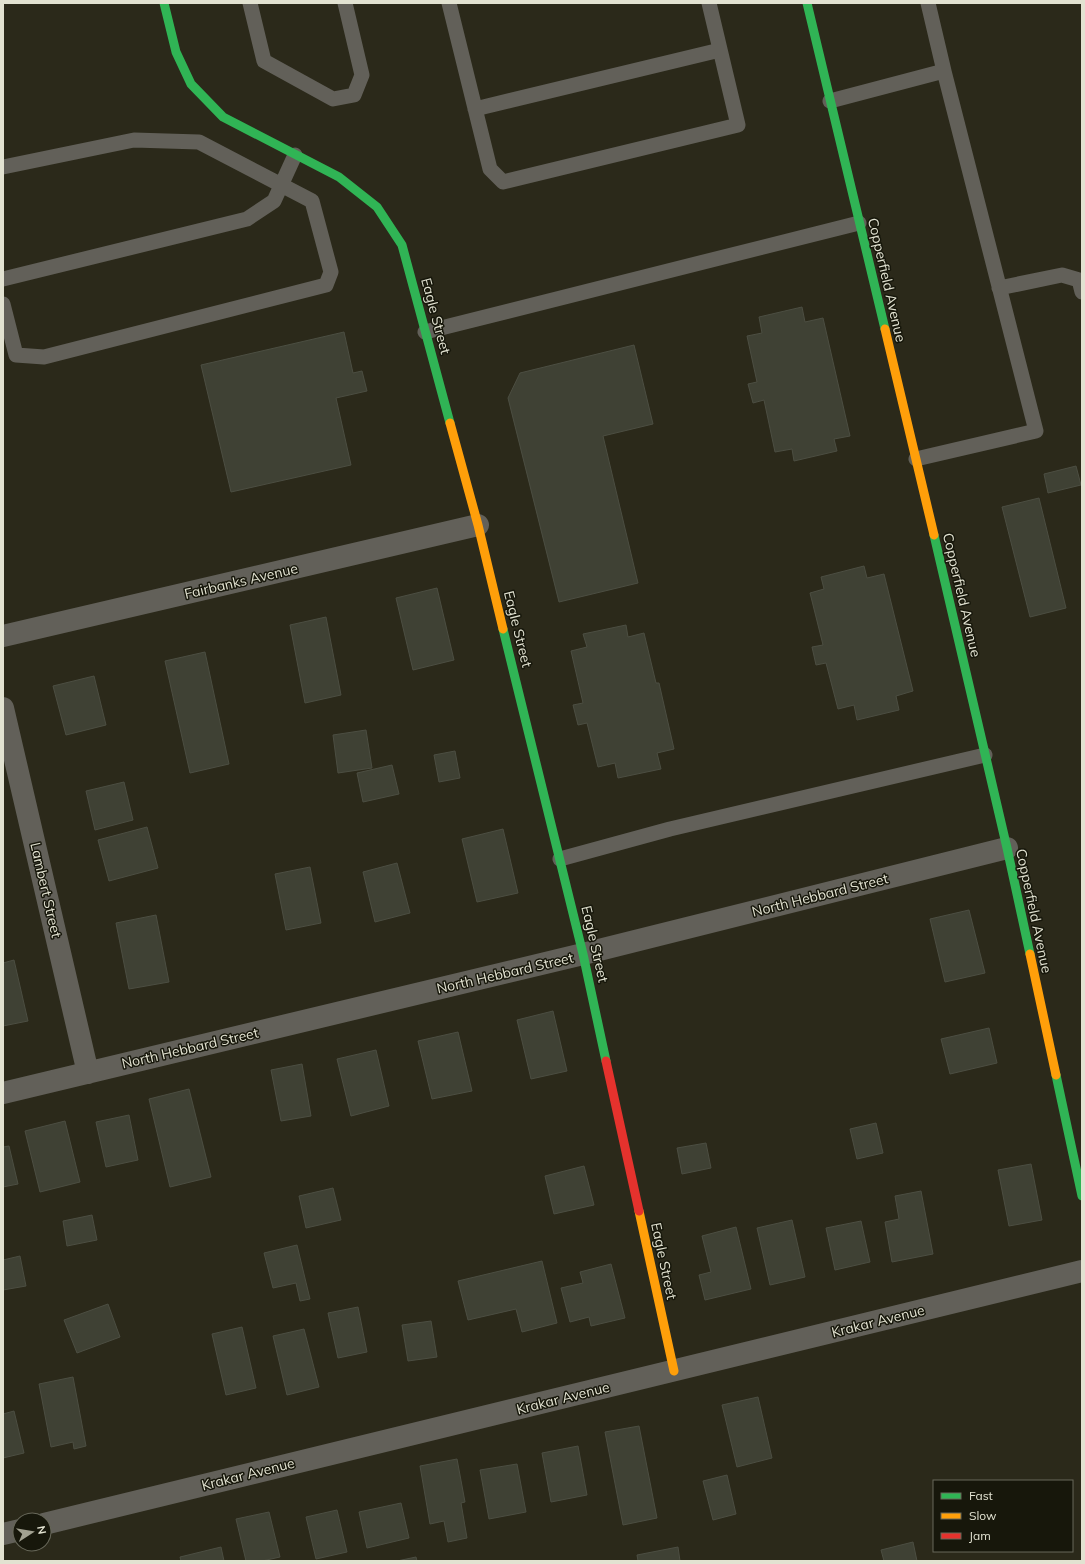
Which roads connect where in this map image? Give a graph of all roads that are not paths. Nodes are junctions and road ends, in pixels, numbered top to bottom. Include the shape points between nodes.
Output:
1 (164, 3) edge
2 (250, 3) edge
3 (345, 3) edge
4 (449, 3) edge
5 (709, 3) edge
6 (807, 3) edge
7 (928, 3) edge
8 (720, 50) junction
9 (944, 71) junction
10 (830, 101) junction
11 (475, 109) junction
12 (295, 155) junction
13 (3, 167) edge
14 (281, 184) junction
15 (859, 223) junction
16 (3, 279) edge
17 (999, 288) junction
18 (1082, 292) edge
19 (3, 304) edge
20 (425, 332) junction
21 (916, 459) junction
22 (478, 525) junction
23 (3, 636) edge
24 (3, 708) edge
25 (985, 755) junction
26 (1006, 848) junction
27 (560, 859) junction
28 (583, 954) junction
29 (88, 1073) junction
30 (3, 1093) edge
31 (1082, 1196) edge
32 (1082, 1271) edge
33 (674, 1371) junction
34 (52, 1522) edge

1 - 12 street, Eagle Street via 176,52 191,84 223,117
2 - 3 lane via 264,61 333,99 354,95 362,75
4 - 11 lane
5 - 8 lane
6 - 10 street, Copperfield Avenue
7 - 9 lane
8 - 11 lane
8 - 11 lane via 738,125 503,182 490,169
9 - 10 lane
9 - 17 lane
10 - 15 street, Copperfield Avenue
12 - 14 lane
12 - 20 street, Eagle Street via 339,178 377,207 402,245
13 - 14 lane via 134,140 198,142
14 - 16 lane via 274,200 247,220
14 - 19 lane via 312,201 331,272 326,285 44,357 16,355
15 - 20 lane
15 - 21 street, Copperfield Avenue
17 - 18 lane via 1062,275 1079,280
17 - 21 lane via 1036,431
20 - 22 street, Eagle Street
21 - 25 street, Copperfield Avenue
22 - 23 street, Fairbanks Avenue
22 - 27 street, Eagle Street
24 - 29 street, Lambert Street
25 - 26 street, Copperfield Avenue
25 - 27 lane via 670,829
26 - 28 street, North Hebbard Street
26 - 31 street, Copperfield Avenue
27 - 28 street, Eagle Street
28 - 29 street, North Hebbard Street
28 - 33 street, Eagle Street
29 - 30 street, North Hebbard Street
32 - 33 street, Krakar Avenue
33 - 34 street, Krakar Avenue

